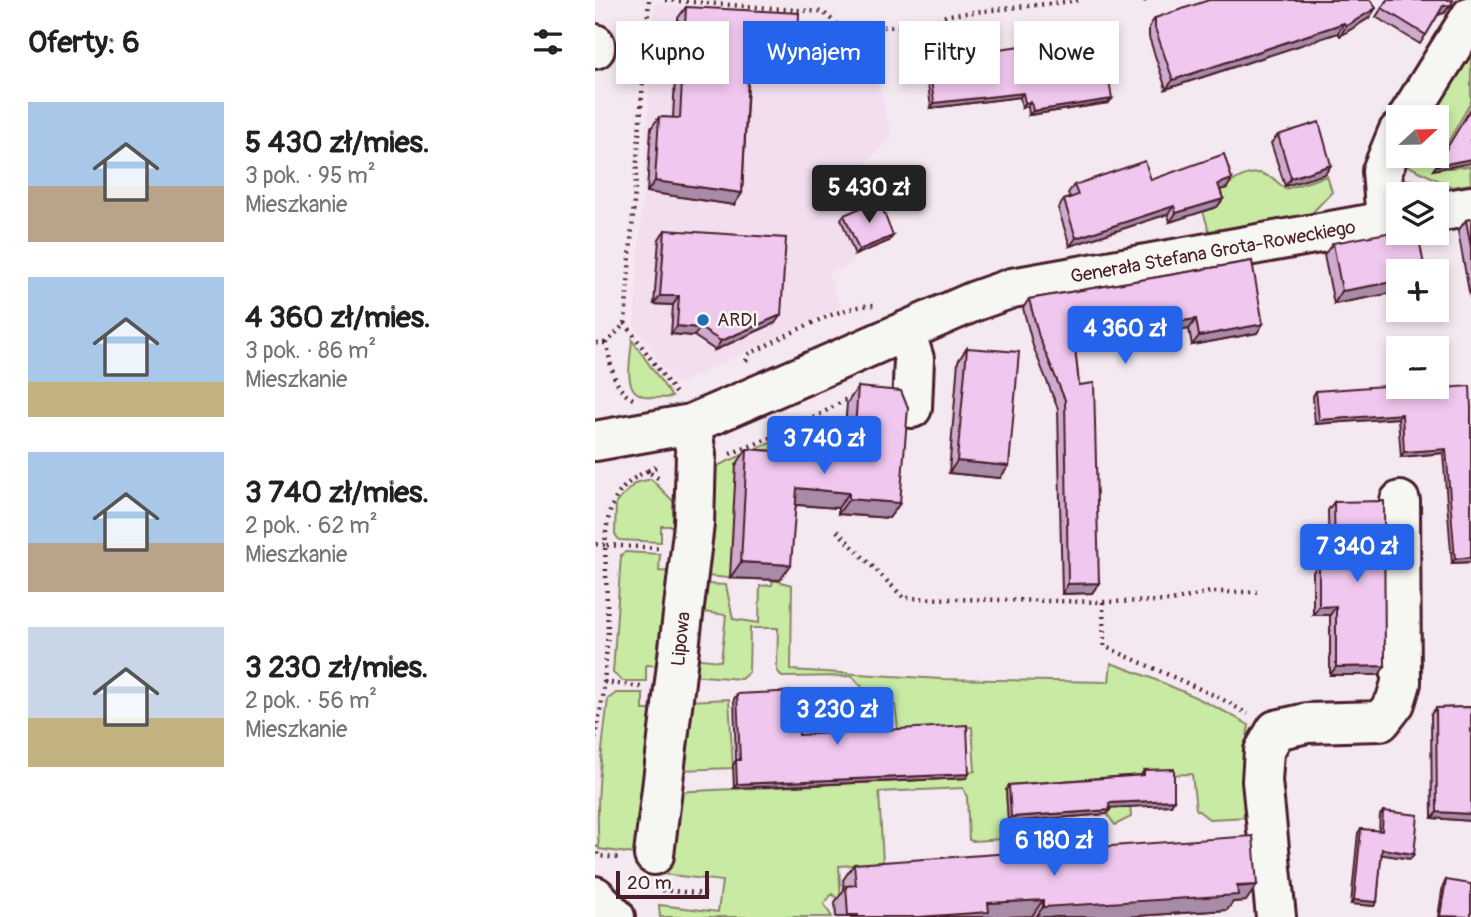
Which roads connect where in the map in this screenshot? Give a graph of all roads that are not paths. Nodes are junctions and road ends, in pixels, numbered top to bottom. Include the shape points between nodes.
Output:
1 (1471, 16) edge
2 (595, 44) edge
3 (595, 50) edge
4 (1415, 105) edge
5 (1386, 156) edge
6 (1386, 191) edge
7 (1471, 206) edge
8 (1449, 210) edge
9 (1386, 221) edge
10 (894, 318) junction
11 (912, 408) dead end
12 (686, 427) junction
13 (595, 441) edge
14 (1400, 500) dead end
15 (652, 872) road end
16 (595, 896) edge
17 (615, 917) edge
18 (1276, 917) edge

1 - 4 street
2 - 3 street
5 - 6 street via 1382,171
7 - 8 street
9 - 10 street, Generała Stefana Grota-Roweckiego via 1012,288
10 - 11 street via 914,359
10 - 12 street, Generała Stefana Grota-Roweckiego
12 - 13 street, Generała Stefana Grota-Roweckiego
12 - 15 street, Lipowa via 695,502
14 - 18 street via 1401,683 1395,703 1381,721 1307,723 1276,730 1264,751 1262,781
16 - 17 street

